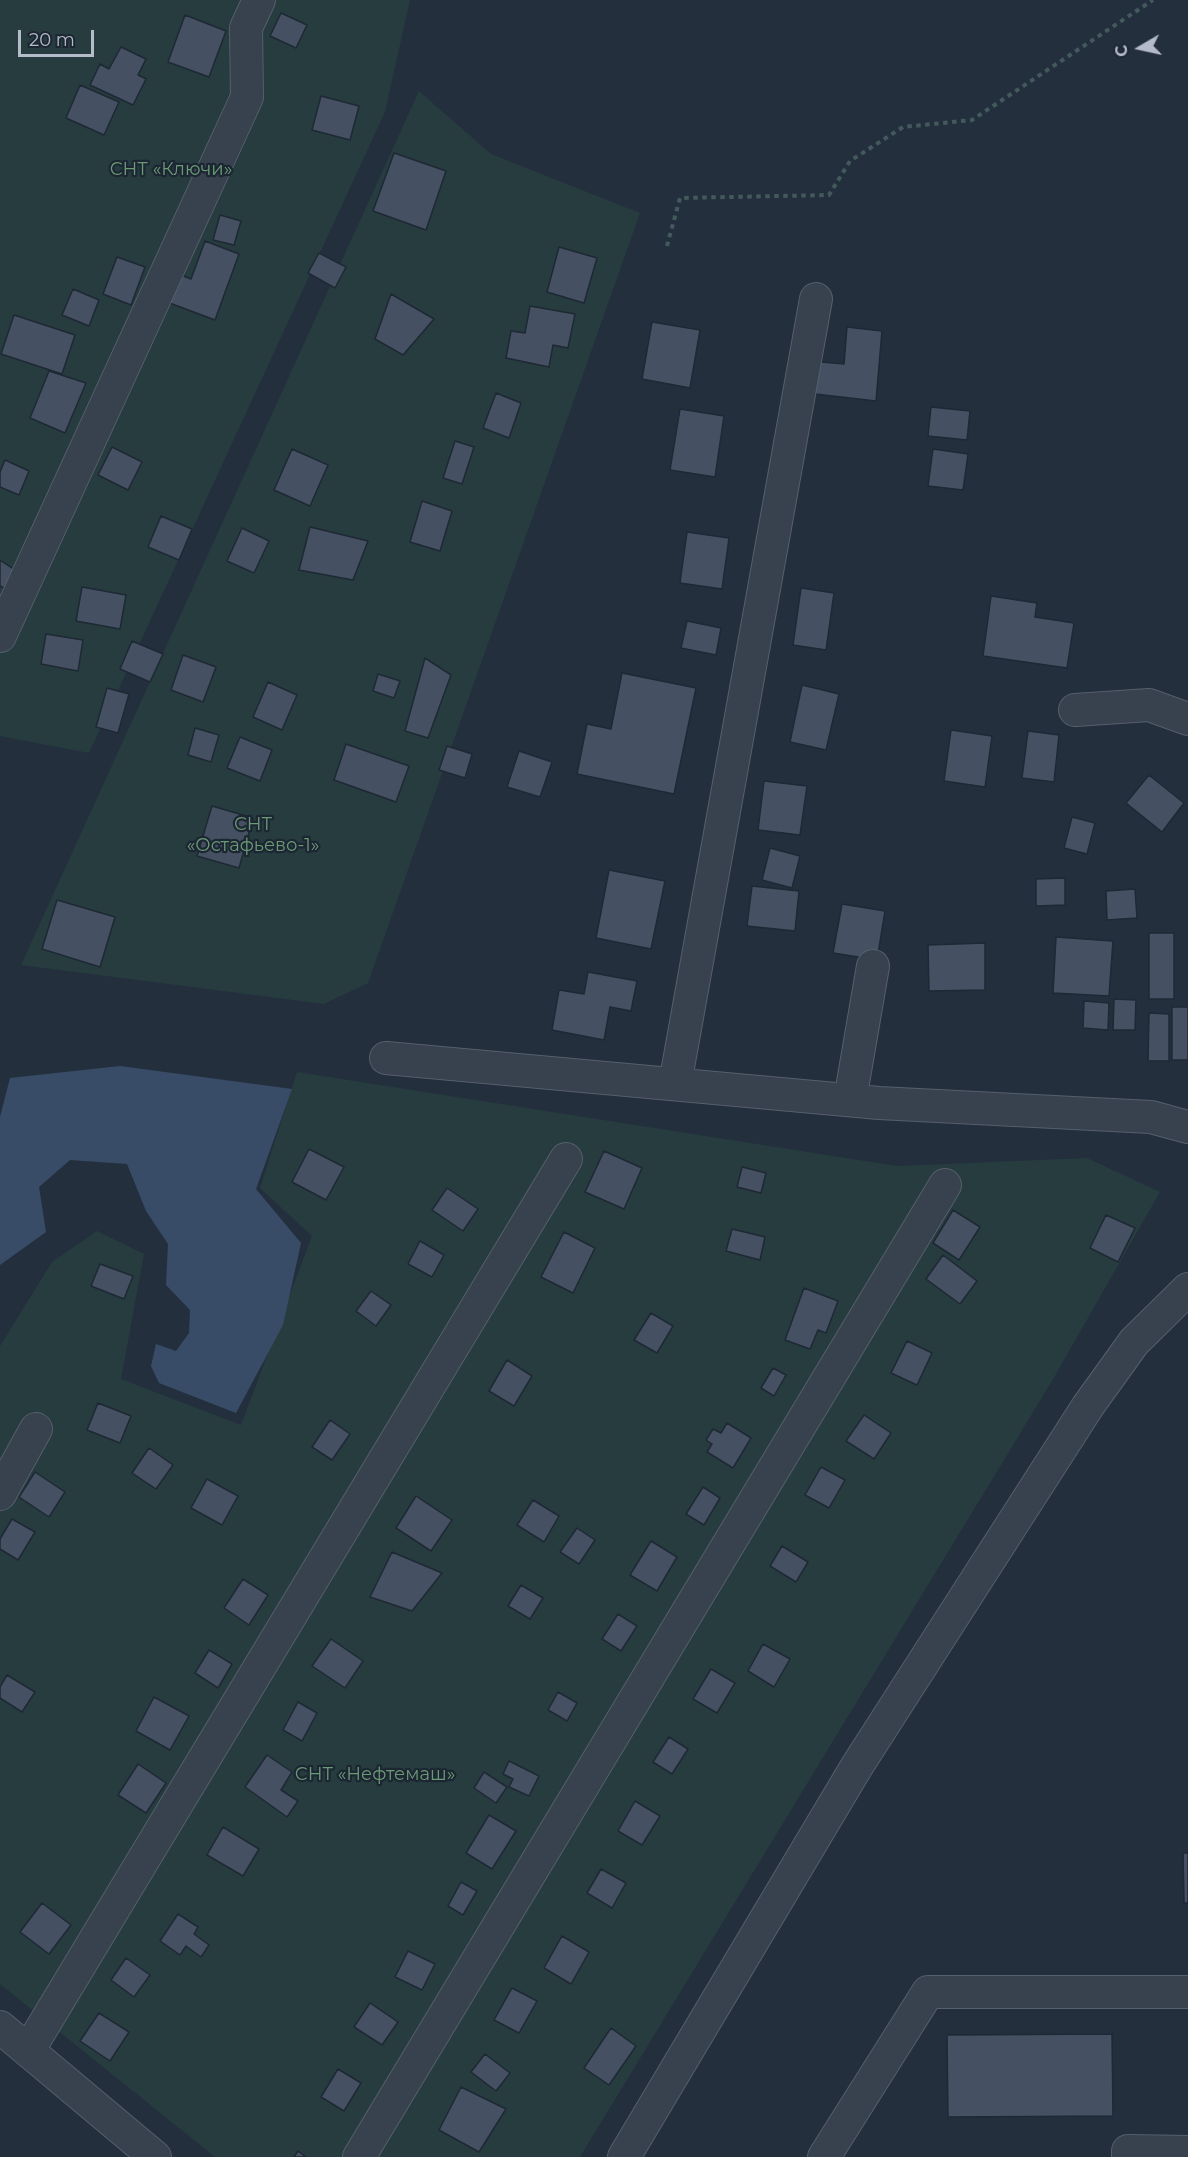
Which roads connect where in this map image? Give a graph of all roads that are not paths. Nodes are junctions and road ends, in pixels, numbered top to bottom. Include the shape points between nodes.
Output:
1 (259, 0) edge
2 (816, 299) dead end
3 (0, 636) edge
4 (1075, 710) dead end
5 (1188, 719) edge
6 (873, 966) dead end
7 (386, 1058) dead end
8 (675, 1084) junction
9 (850, 1100) junction
10 (1188, 1127) edge
11 (566, 1159) dead end
12 (945, 1185) dead end
13 (1188, 1289) edge
14 (36, 1430) dead end
15 (0, 1494) edge
16 (1188, 1992) edge
17 (0, 2027) edge
18 (28, 2051) junction
19 (1188, 2152) edge
20 (155, 2157) edge
21 (359, 2157) edge
22 (624, 2157) edge
23 (824, 2157) edge
24 (1128, 2157) edge

1 - 3 street via 246,28 247,97
2 - 8 street
4 - 5 street via 1149,705
6 - 9 street
7 - 8 street
8 - 9 street
9 - 10 street via 1151,1117
11 - 18 street
12 - 21 street
13 - 22 street via 1134,1342 1088,1406 857,1766
14 - 15 street
16 - 23 street via 928,1992
17 - 18 street
18 - 20 street
19 - 24 street via 1128,2151

